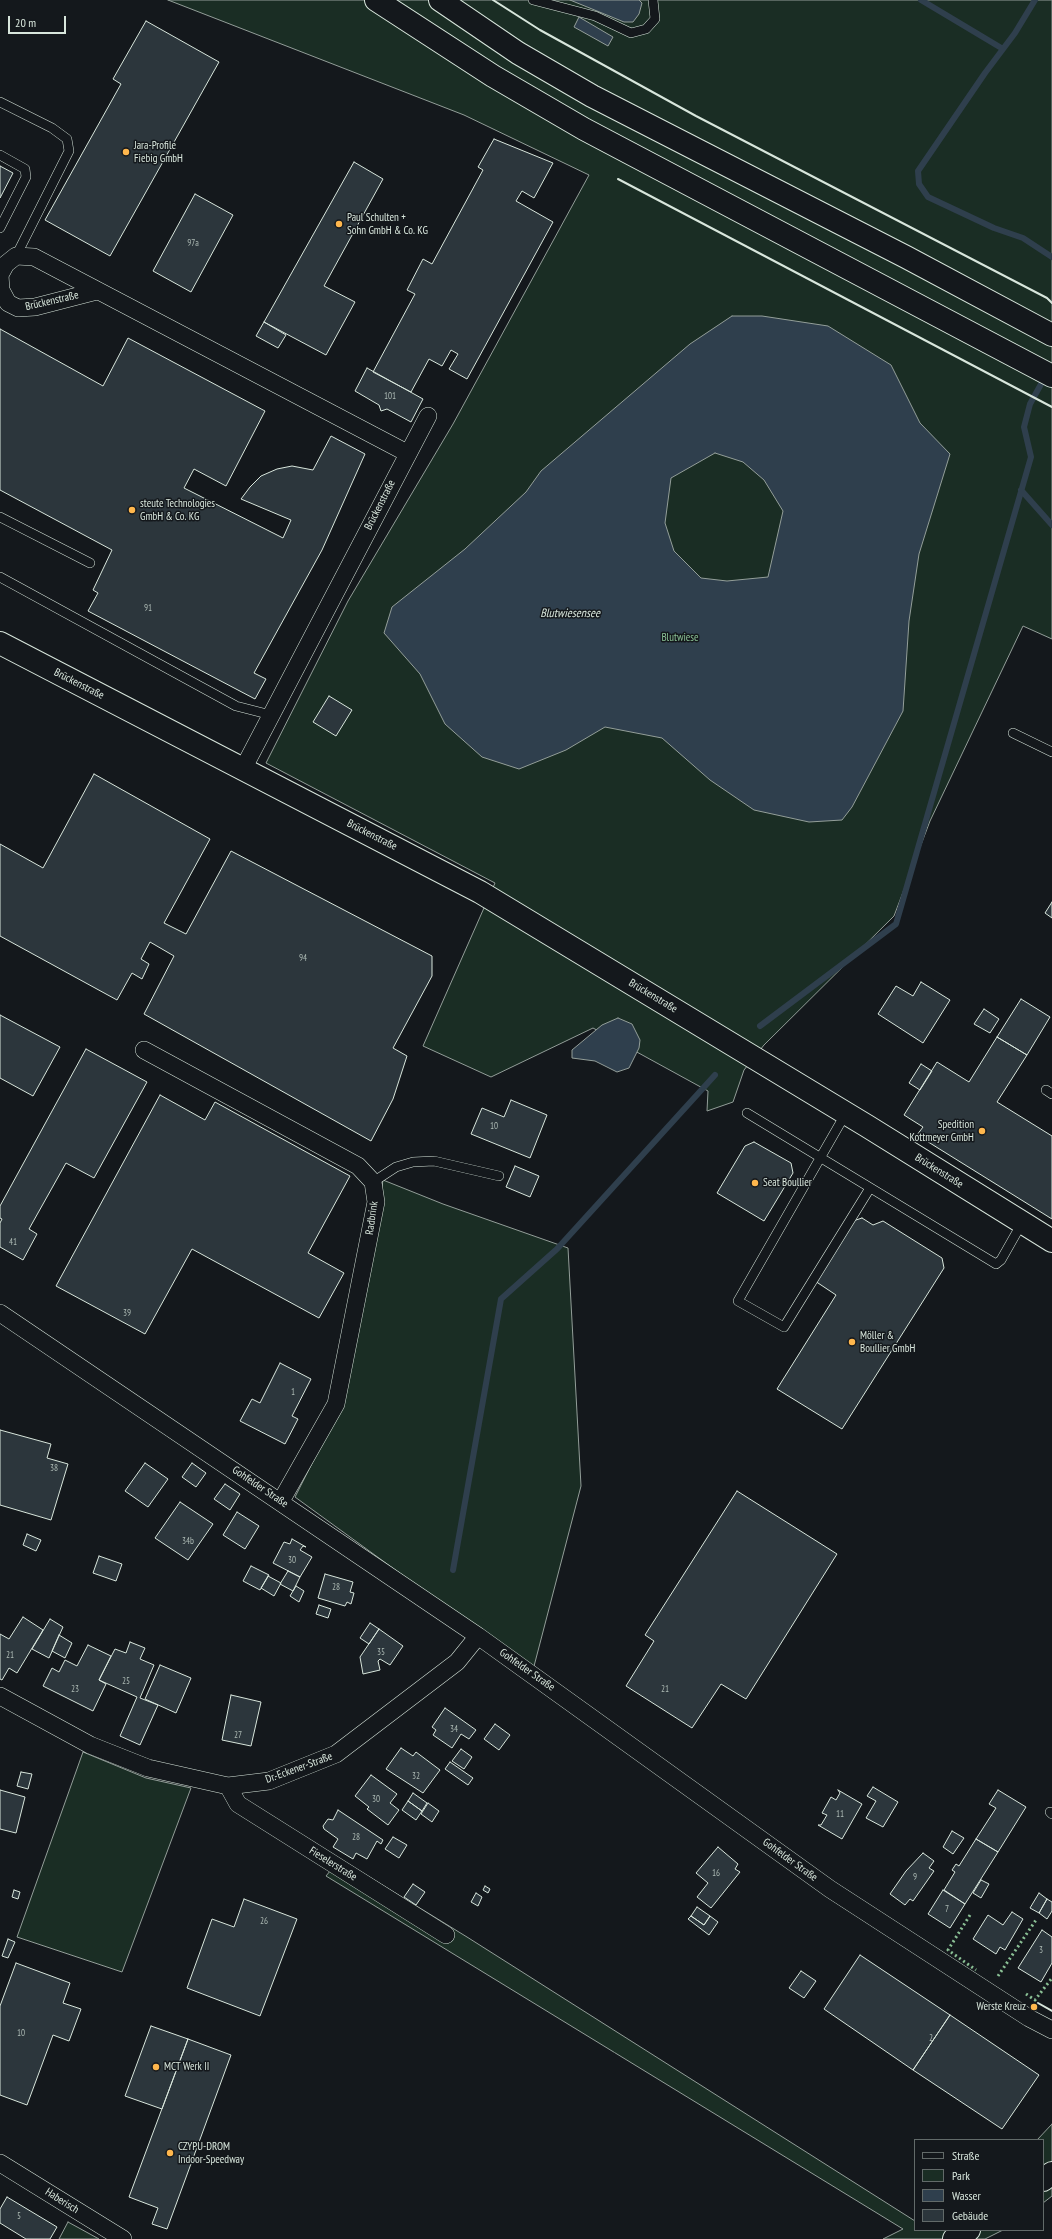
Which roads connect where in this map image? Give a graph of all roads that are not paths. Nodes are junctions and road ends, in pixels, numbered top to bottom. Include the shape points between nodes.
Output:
1 (376, 0) edge
2 (440, 0) edge
3 (533, 0) edge
4 (653, 0) edge
5 (0, 102) edge
6 (0, 155) edge
7 (0, 228) edge
8 (7, 259) edge
9 (97, 291) junction
10 (1047, 332) edge
11 (1052, 376) edge
12 (428, 416) dead end
13 (407, 453) junction
14 (0, 517) edge
15 (90, 563) dead end
16 (0, 577) edge
17 (0, 643) edge
18 (271, 715) junction
19 (1013, 733) dead end
20 (1052, 752) edge
21 (243, 769) junction
22 (144, 1050) dead end
23 (846, 1113) junction
24 (747, 1114) dead end
25 (819, 1158) junction
26 (499, 1176) dead end
27 (373, 1182) junction
28 (870, 1188) junction
29 (1022, 1222) junction
30 (1052, 1241) edge
31 (0, 1313) edge
32 (281, 1501) junction
33 (478, 1636) junction
34 (0, 1696) edge
35 (228, 1786) junction
36 (446, 1935) dead end
37 (1052, 2030) edge
38 (0, 2162) edge
39 (1052, 2173) edge
40 (1044, 2179) edge
41 (967, 2231) edge
42 (123, 2239) edge
43 (954, 2239) edge

1 - 11 main road via 493,76 584,129
2 - 10 main road via 518,53 592,96
3 - 4 lane via 595,16 631,33 646,29 655,18
5 - 8 lane via 52,128 67,139 69,151
6 - 7 lane via 24,169 26,176
8 - 9 street, Brückenstraße via 34,256
8 - 9 street, Brückenstraße via 0,275 1,290 8,303 18,308
9 - 13 street, Brückenstraße
12 - 13 street, Brückenstraße
13 - 18 street, Brückenstraße
14 - 15 lane
16 - 18 lane via 236,706
17 - 21 main road, Brückenstraße
18 - 21 street, Brückenstraße
19 - 20 lane
21 - 23 main road, Brückenstraße via 480,892
22 - 27 street via 358,1166
23 - 25 lane
23 - 29 main road, Brückenstraße
24 - 25 lane
25 - 28 lane
25 - 28 lane via 738,1301 784,1327
26 - 27 lane via 434,1161 412,1162 396,1167
27 - 32 street, Radbrink via 376,1202 336,1404
28 - 29 lane via 996,1264 1001,1260
29 - 30 main road, Brückenstraße
31 - 32 street, Gohfelder Straße
32 - 33 street, Gohfelder Straße
33 - 35 street, Dr.-Eckener-Straße via 457,1662 336,1754 269,1781
33 - 37 street, Gohfelder Straße via 830,1889 1029,2018
34 - 35 street, Dr.-Eckener-Straße via 90,1745 148,1768
35 - 36 street, Fieselerstraße via 238,1804
38 - 42 street, Haberisch
39 - 40 main road
41 - 43 main road

